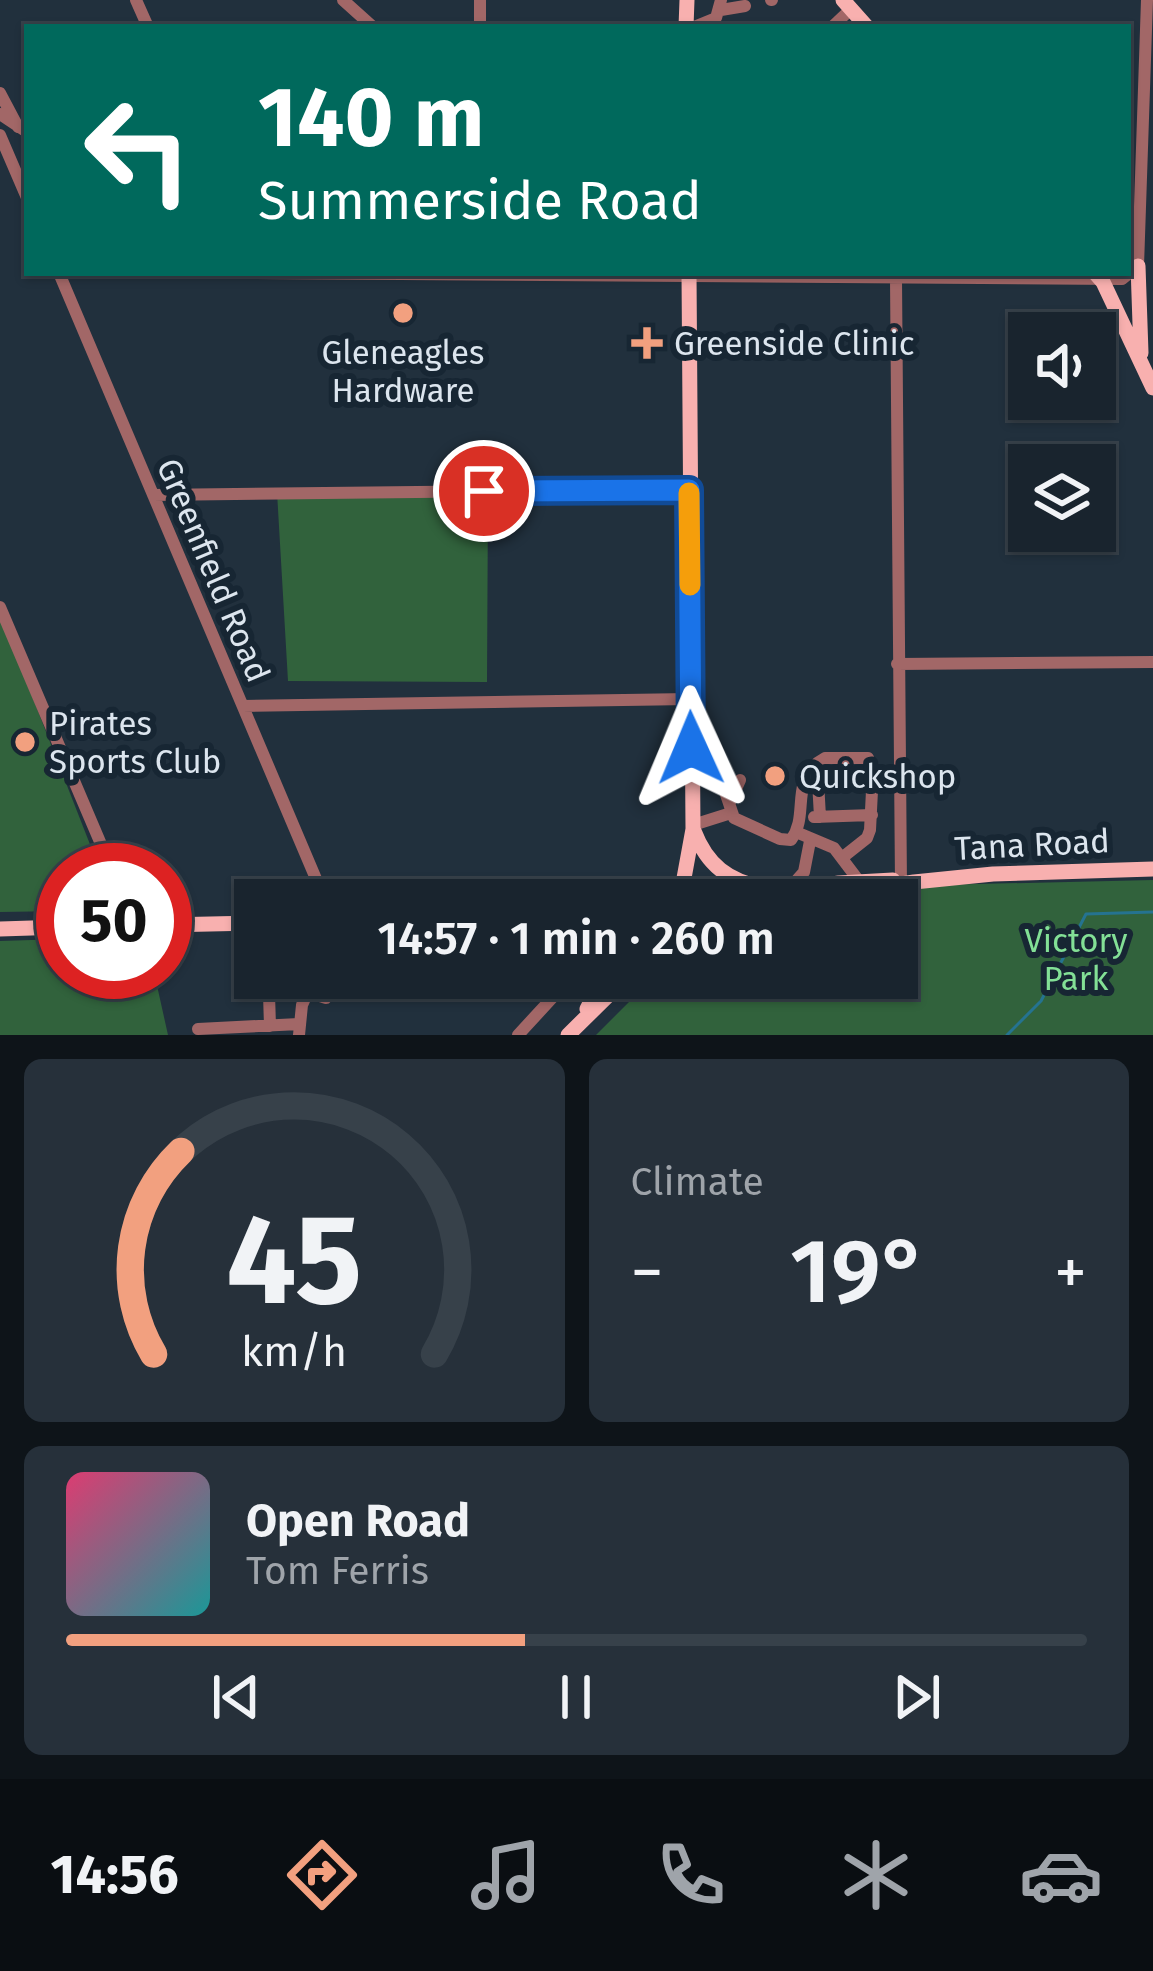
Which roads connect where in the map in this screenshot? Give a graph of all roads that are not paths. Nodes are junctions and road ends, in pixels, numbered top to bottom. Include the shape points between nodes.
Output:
1 (344, 0) edge
2 (1147, 0) edge
3 (721, 5) edge
4 (745, 6) dead end
5 (370, 24) edge
6 (0, 93) edge
7 (0, 114) edge
8 (24, 130) edge
9 (0, 135) edge
10 (8, 153) junction
11 (24, 192) edge
12 (1138, 266) junction
13 (1131, 272) edge
14 (59, 276) edge
15 (689, 276) edge
16 (1099, 277) edge
17 (896, 279) junction
18 (1141, 358) junction
19 (1153, 388) edge
20 (689, 490) junction
21 (153, 494) junction
22 (0, 607) edge
23 (1153, 662) edge
24 (897, 664) junction
25 (690, 699) junction
26 (243, 706) junction
27 (691, 748) junction
28 (740, 780) dead end
29 (804, 782) dead end
30 (731, 807) junction
31 (872, 815) junction
32 (801, 817) junction
33 (820, 817) junction
34 (693, 827) junction
35 (796, 832) junction
36 (810, 841) junction
37 (101, 843) edge
38 (844, 857) junction
39 (1153, 869) edge
40 (313, 879) edge
41 (684, 879) edge
42 (736, 879) edge
43 (799, 879) edge
44 (858, 879) edge
45 (905, 879) edge
46 (918, 881) edge
47 (234, 923) edge
48 (192, 924) edge
49 (36, 927) edge
50 (0, 928) edge
51 (269, 999) edge
52 (306, 999) edge
53 (552, 999) edge
54 (591, 999) edge
55 (605, 999) edge
56 (270, 1026) junction
57 (198, 1029) dead end
58 (574, 1029) edge
59 (299, 1030) edge
60 (518, 1035) edge

1 - 5 street
2 - 12 street
3 - 4 street
6 - 8 street
7 - 8 street
8 - 10 street via 8,142
9 - 10 street
10 - 11 street
12 - 13 street
12 - 18 main road
14 - 21 street, Greenfield Road
15 - 17 street
15 - 20 main road
16 - 17 street
16 - 18 main road
17 - 24 street
18 - 19 main road
20 - 21 street
20 - 25 main road
21 - 26 street, Greenfield Road
22 - 37 street
23 - 24 street
24 - 45 street
25 - 26 street
25 - 27 main road
26 - 40 street, Greenfield Road
27 - 30 street via 713,762
27 - 34 main road
28 - 30 street
29 - 32 street
30 - 34 street
30 - 35 street via 784,840
31 - 33 street
31 - 33 street via 871,763 857,756 817,763
31 - 38 street via 867,838
32 - 33 street
32 - 35 street
34 - 41 main road
34 - 42 main road via 702,851
35 - 36 street
36 - 38 street
36 - 43 street
38 - 44 street
39 - 46 main road, Tana Road
47 - 48 main road
49 - 50 main road
51 - 56 street
52 - 59 street
53 - 60 street
54 - 58 main road
55 - 58 main road
56 - 57 street
56 - 59 street

